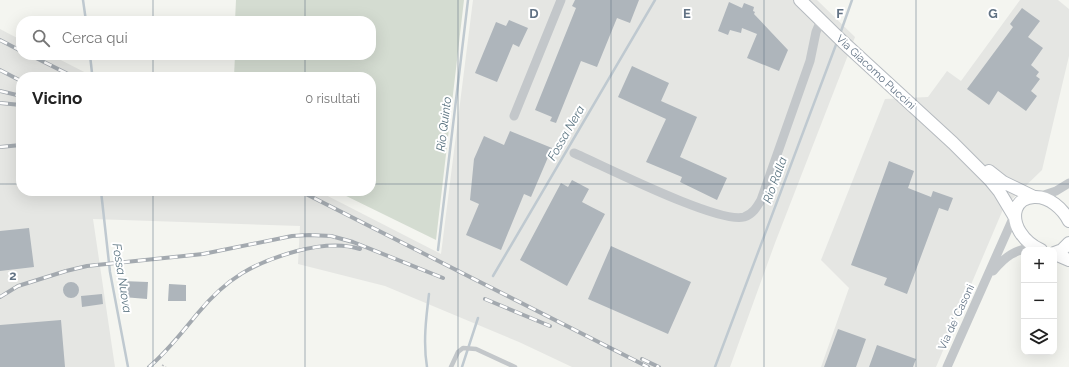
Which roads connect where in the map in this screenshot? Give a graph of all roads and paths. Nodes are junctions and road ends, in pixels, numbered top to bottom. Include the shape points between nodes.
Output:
1 (561, 0) edge
2 (800, 0) edge
3 (821, 20) junction
4 (514, 116) dead end
5 (953, 143) junction
6 (574, 153) dead end
7 (1069, 183) edge
8 (1036, 197) junction
9 (1014, 216) junction
10 (1069, 221) edge
11 (1069, 243) edge
12 (1036, 247) edge
13 (1021, 251) edge
14 (1057, 253) edge
15 (1057, 255) edge
16 (1069, 260) edge
17 (987, 278) junction
18 (162, 365) dead end
19 (166, 367) edge
20 (451, 367) edge
21 (515, 367) edge
22 (947, 367) edge

1 - 4 street
2 - 3 main road, Via Giacomo Puccini
3 - 5 main road, Via Giacomo Puccini
3 - 6 street via 810,61 761,200 755,210 744,217 726,216 692,206
5 - 8 main road, Via Giacomo Puccini via 997,178
5 - 9 main road, Via Giacomo Puccini via 990,180
7 - 8 street via 1056,191
8 - 9 main road via 1022,201
8 - 10 main road, Via Giacomo Puccini via 1052,202
9 - 12 main road, Via Giacomo Puccini via 1020,233
9 - 17 street, Via de' Casoni
11 - 14 main road
13 - 17 street, Via de' Casoni via 1008,255
15 - 16 main road
17 - 22 street, Via de' Casoni
18 - 19 path
20 - 21 lane via 458,352 463,348 472,348

